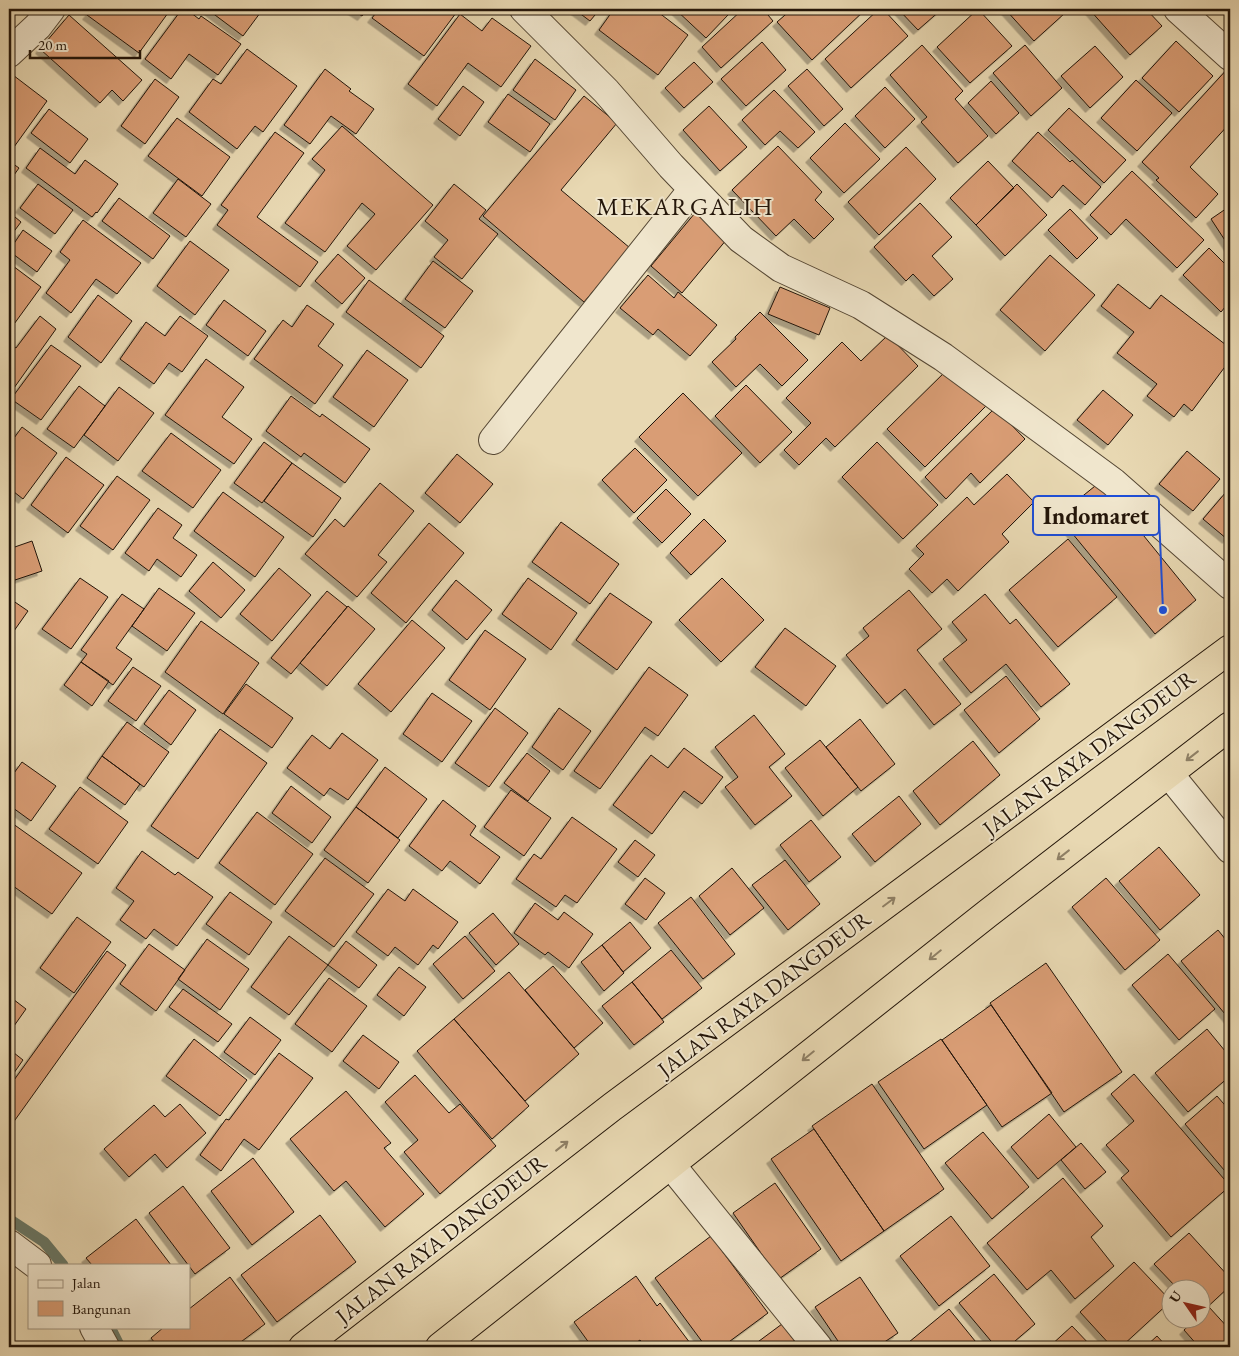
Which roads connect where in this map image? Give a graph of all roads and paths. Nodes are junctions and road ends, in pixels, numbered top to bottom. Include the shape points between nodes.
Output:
1 (51, 9) edge
2 (524, 9) edge
3 (1178, 9) edge
4 (9, 53) edge
5 (1230, 56) edge
6 (693, 189) junction
7 (493, 440) dead end
8 (1230, 585) edge
9 (1230, 648) edge
10 (1230, 726) edge
11 (1169, 774) junction
12 (1230, 849) edge
13 (671, 1165) junction
14 (95, 1328) edge
15 (105, 1347) edge
16 (303, 1347) edge
17 (440, 1347) edge
18 (818, 1347) edge

1 - 4 street
2 - 6 street via 606,91
3 - 5 street
6 - 7 street
6 - 8 street via 741,239 781,268 862,305 935,352 1113,482
16 -> 9 highway, JALAN RAYA DANGDEUR via 612,1107
10 -> 11 highway
11 - 12 street
11 -> 13 highway
13 - 17 highway
13 - 18 street
14 - 15 street

